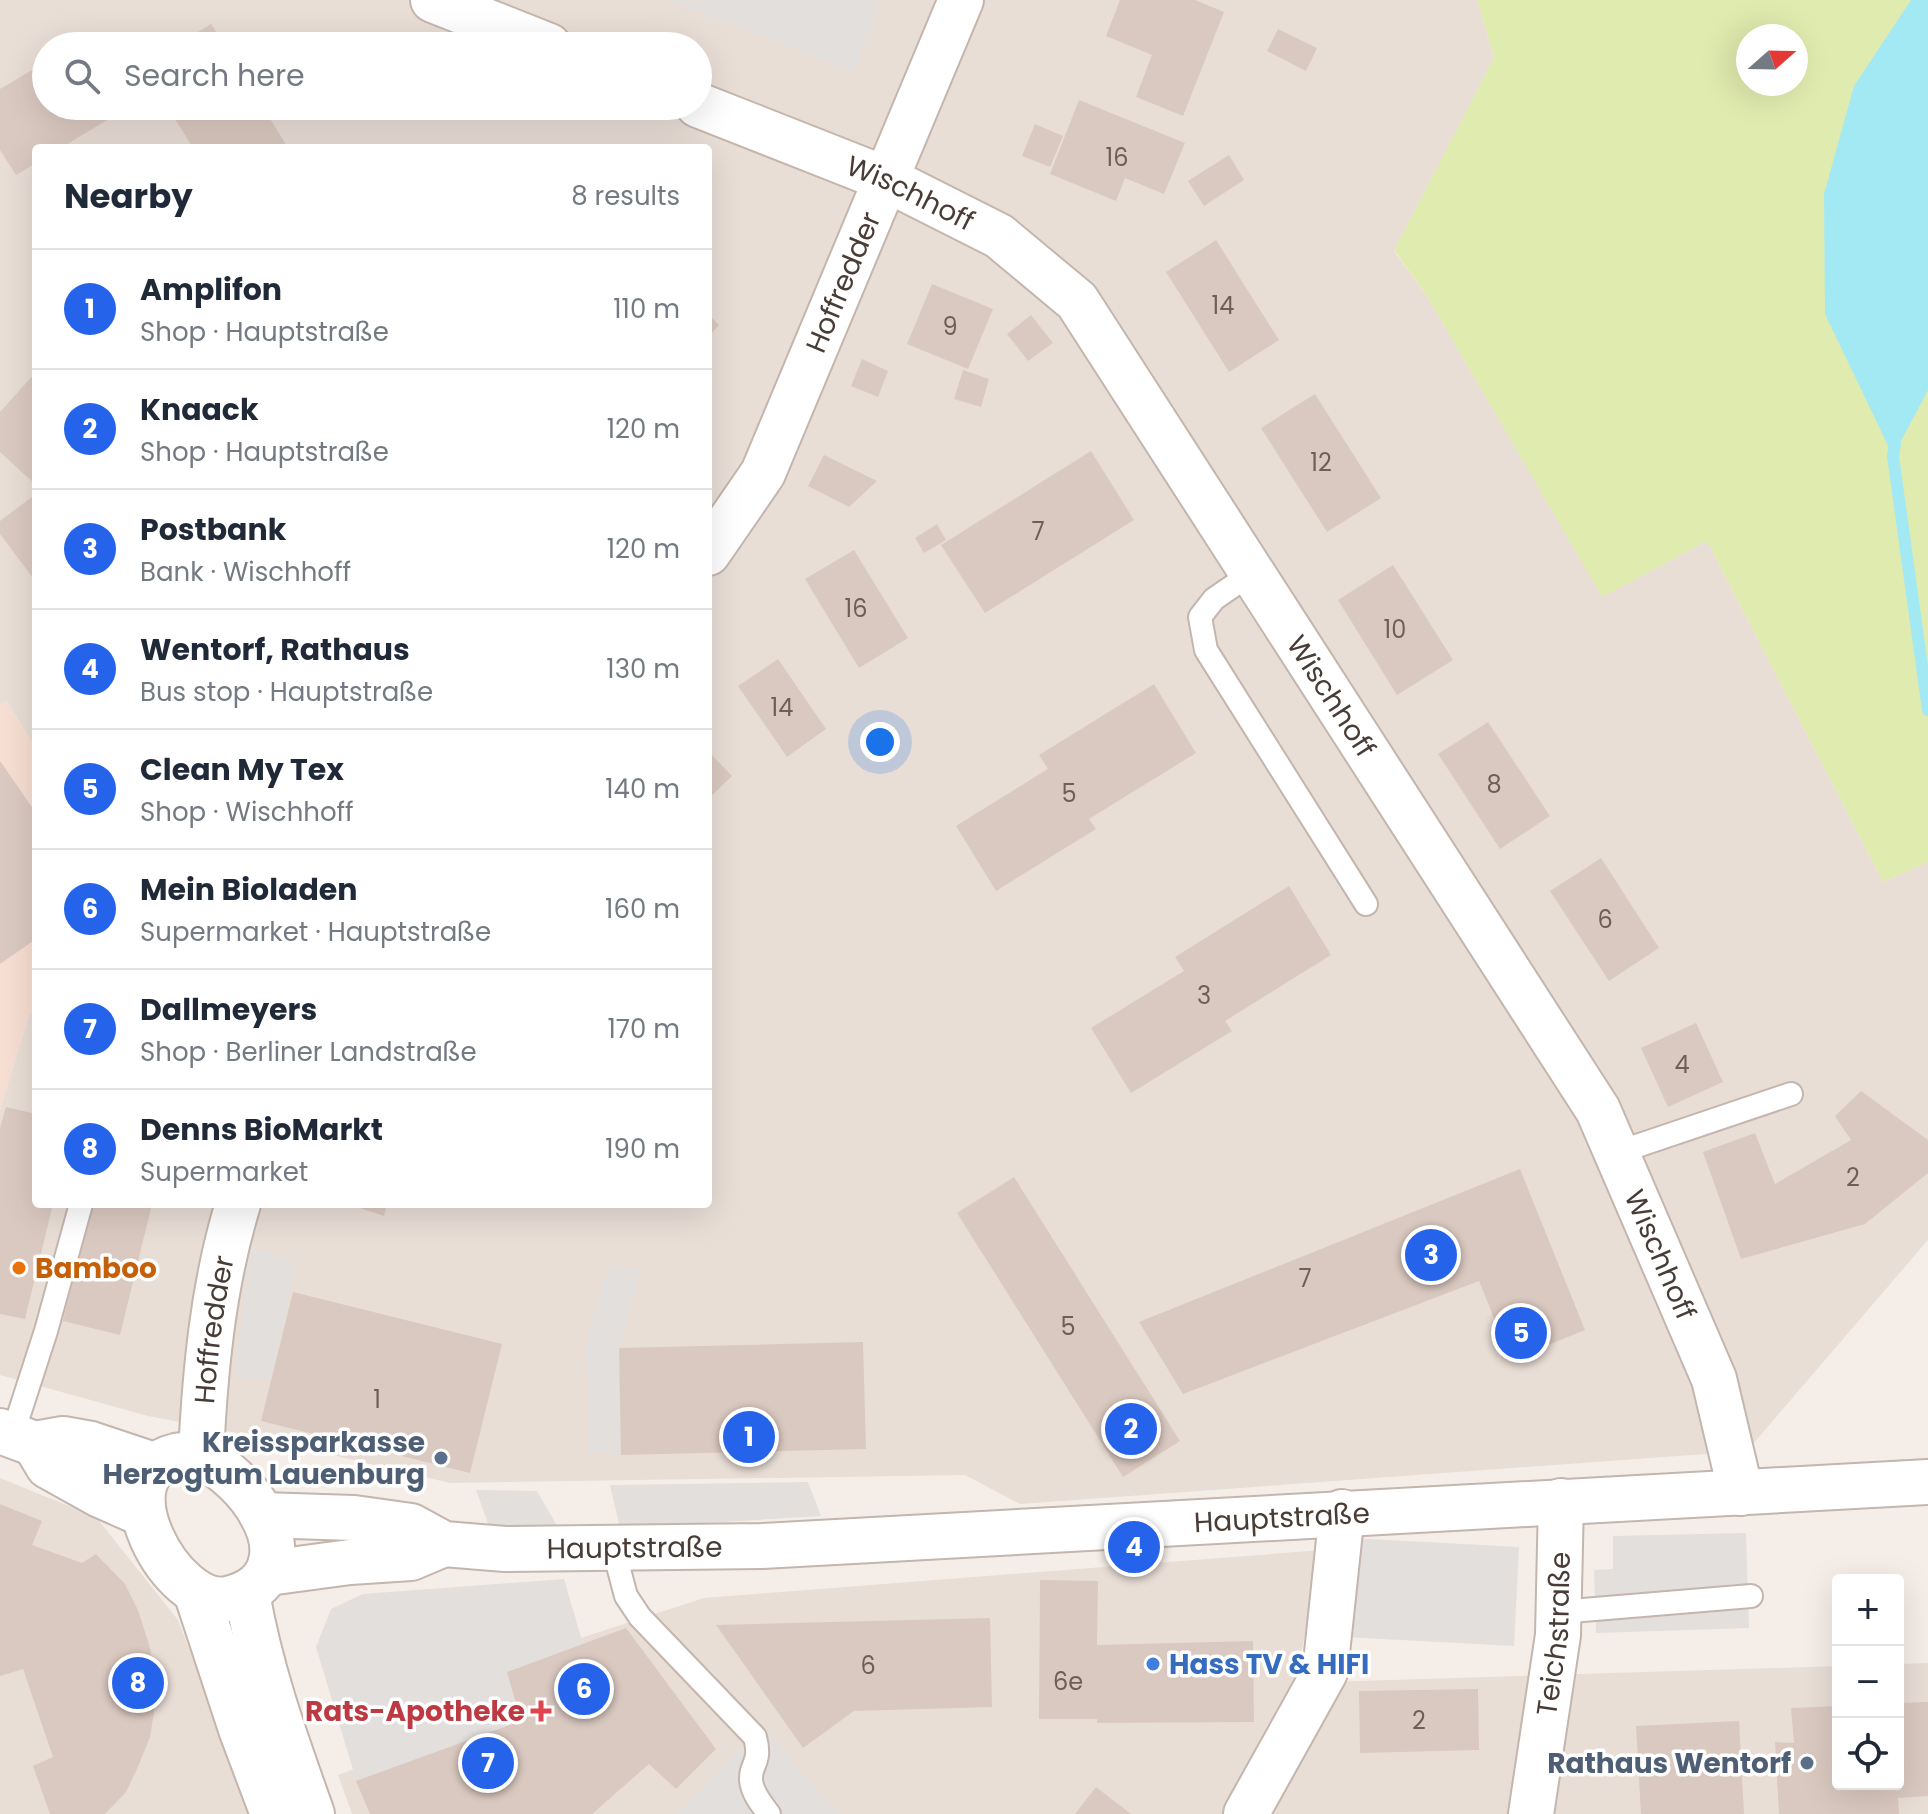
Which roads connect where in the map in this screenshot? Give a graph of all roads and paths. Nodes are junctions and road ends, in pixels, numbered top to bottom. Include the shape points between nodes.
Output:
1 (433, 0) edge
2 (958, 1) edge
3 (514, 32) edge
4 (712, 111) edge
5 (886, 179) junction
6 (712, 547) edge
7 (1252, 573) junction
8 (1366, 904) dead end
9 (1791, 1094) dead end
10 (1616, 1153) junction
11 (80, 1208) edge
12 (237, 1208) edge
13 (16, 1437) edge
14 (201, 1455) junction
15 (157, 1466) junction
16 (1928, 1482) edge
17 (1741, 1493) junction
18 (1561, 1501) junction
19 (1342, 1512) junction
20 (143, 1514) junction
21 (262, 1515) junction
22 (444, 1544) junction
23 (613, 1547) junction
24 (257, 1583) junction
25 (196, 1592) junction
26 (1751, 1596) dead end
27 (1559, 1612) junction
28 (273, 1814) edge
29 (312, 1814) edge
30 (769, 1814) edge
31 (1246, 1814) edge
32 (1531, 1814) edge

1 - 3 street
2 - 5 street, Hoffredder
4 - 5 street, Wischhoff
5 - 6 street, Hoffredder via 763,473
5 - 7 street, Wischhoff via 999,236 1077,301
7 - 8 lane via 1214,599 1200,617 1206,650
7 - 10 street, Wischhoff via 1598,1110
9 - 10 lane
10 - 17 street, Wischhoff via 1714,1379
11 - 13 lane
12 - 14 street, Hoffredder via 215,1309
13 - 15 street via 91,1444
13 - 20 street via 48,1466
14 - 15 street via 175,1456
14 - 21 street via 235,1481
15 - 20 street via 141,1494
16 - 17 street, Hauptstraße
17 - 18 street, Hauptstraße
18 - 19 street, Hauptstraße
18 - 27 street, Teichstraße
19 - 23 street, Hauptstraße via 762,1546
19 - 31 street via 1325,1672
20 - 25 street via 150,1536
21 - 22 street, Hauptstraße via 411,1526
21 - 24 street via 274,1557
22 - 23 street, Hauptstraße
22 - 24 street, Hauptstraße via 411,1558 350,1562
23 - 30 lane via 626,1596 640,1617 755,1737 760,1754 751,1779
24 - 25 street via 213,1600
24 - 29 street via 253,1632
25 - 28 street
26 - 27 lane
27 - 32 street, Teichstraße

